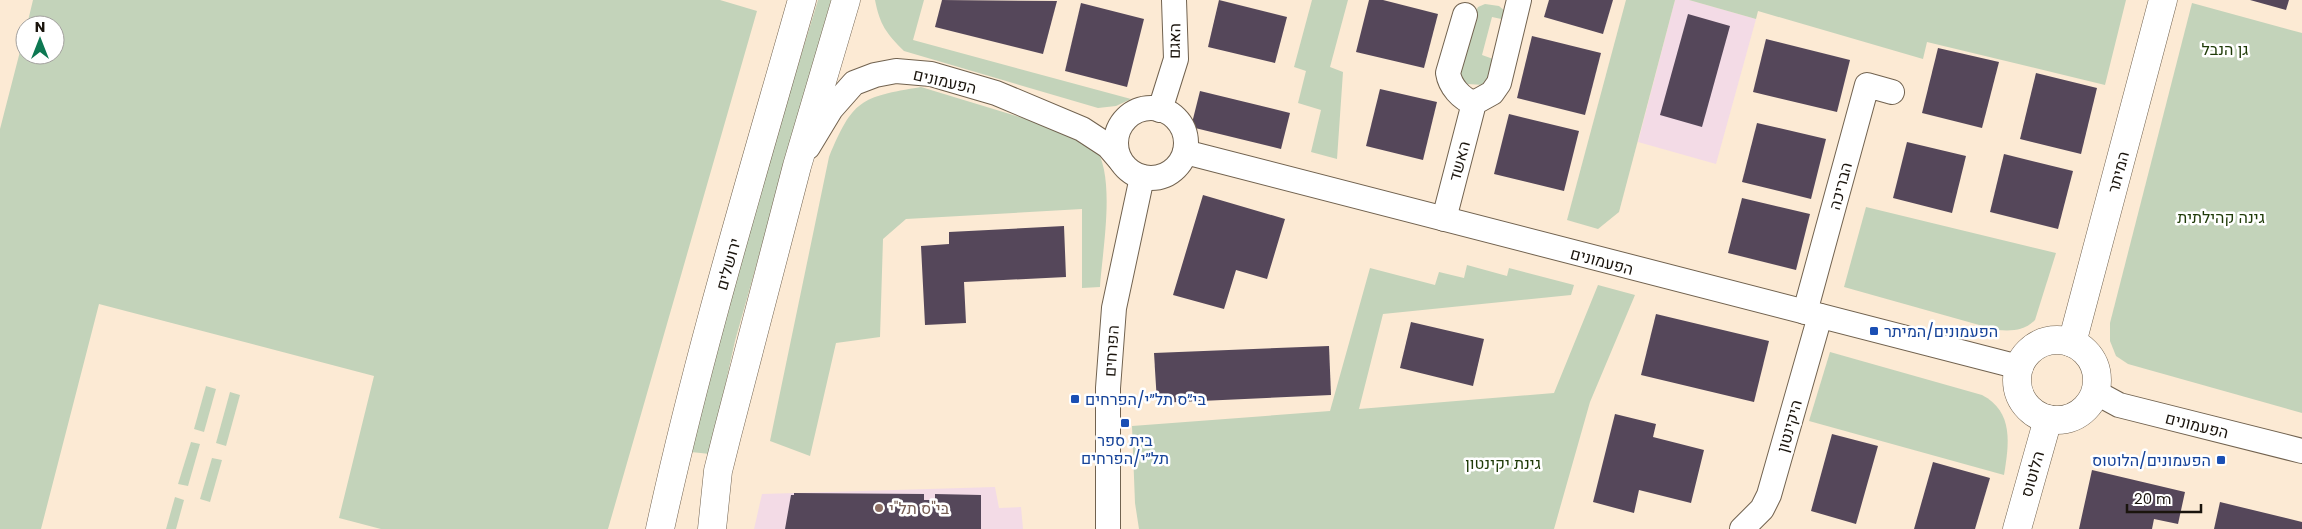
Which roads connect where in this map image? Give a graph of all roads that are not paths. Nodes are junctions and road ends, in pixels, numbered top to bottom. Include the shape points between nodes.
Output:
1 (802, 0) edge
2 (846, 0) edge
3 (1174, 0) edge
4 (1519, 0) edge
5 (2164, 0) edge
6 (1465, 15) dead end
7 (1892, 92) dead end
8 (1474, 104) junction
9 (1160, 110) junction
10 (1185, 152) junction
11 (1120, 160) junction
12 (797, 166) junction
13 (1142, 177) junction
14 (1444, 218) junction
15 (1813, 314) junction
16 (2072, 343) junction
17 (2019, 367) junction
18 (2095, 392) junction
19 (2048, 419) junction
20 (2302, 451) edge
21 (660, 529) edge
22 (712, 529) edge
23 (1108, 529) edge
24 (1742, 529) edge
25 (2017, 529) edge

1 - 21 main road, ירושלים via 704,346
2 - 12 main road
3 - 9 street, האגם via 1176,59
4 - 8 street via 1499,83 1492,93
5 - 16 main road, המיתר
6 - 8 street via 1448,73 1457,92
7 - 15 street, הבריכה via 1868,85
8 - 14 street, האשד
9 - 10 street via 1179,122 1186,140
9 - 11 street via 1135,112 1121,126 1116,149
10 - 13 street via 1172,171 1161,177
10 - 14 street, הפעמונים
11 - 12 street, הפעמונים via 1108,146 1082,129 996,93 930,74 896,71 854,83 841,96
11 - 13 street
12 - 22 main road via 726,435 718,471
13 - 23 street, הפרחים via 1114,308 1108,388
14 - 15 street, הפעמונים
15 - 17 street, הפעמונים
15 - 24 street, היקינטון via 1769,494 1762,508
16 - 17 main road via 2059,340 2040,344 2025,356
16 - 18 main road via 2082,349 2095,368
17 - 19 main road via 2017,380 2023,400 2036,414
18 - 19 main road via 2090,402 2072,417
18 - 20 street, הפעמונים via 2119,405
19 - 25 main road, הלוטוס

